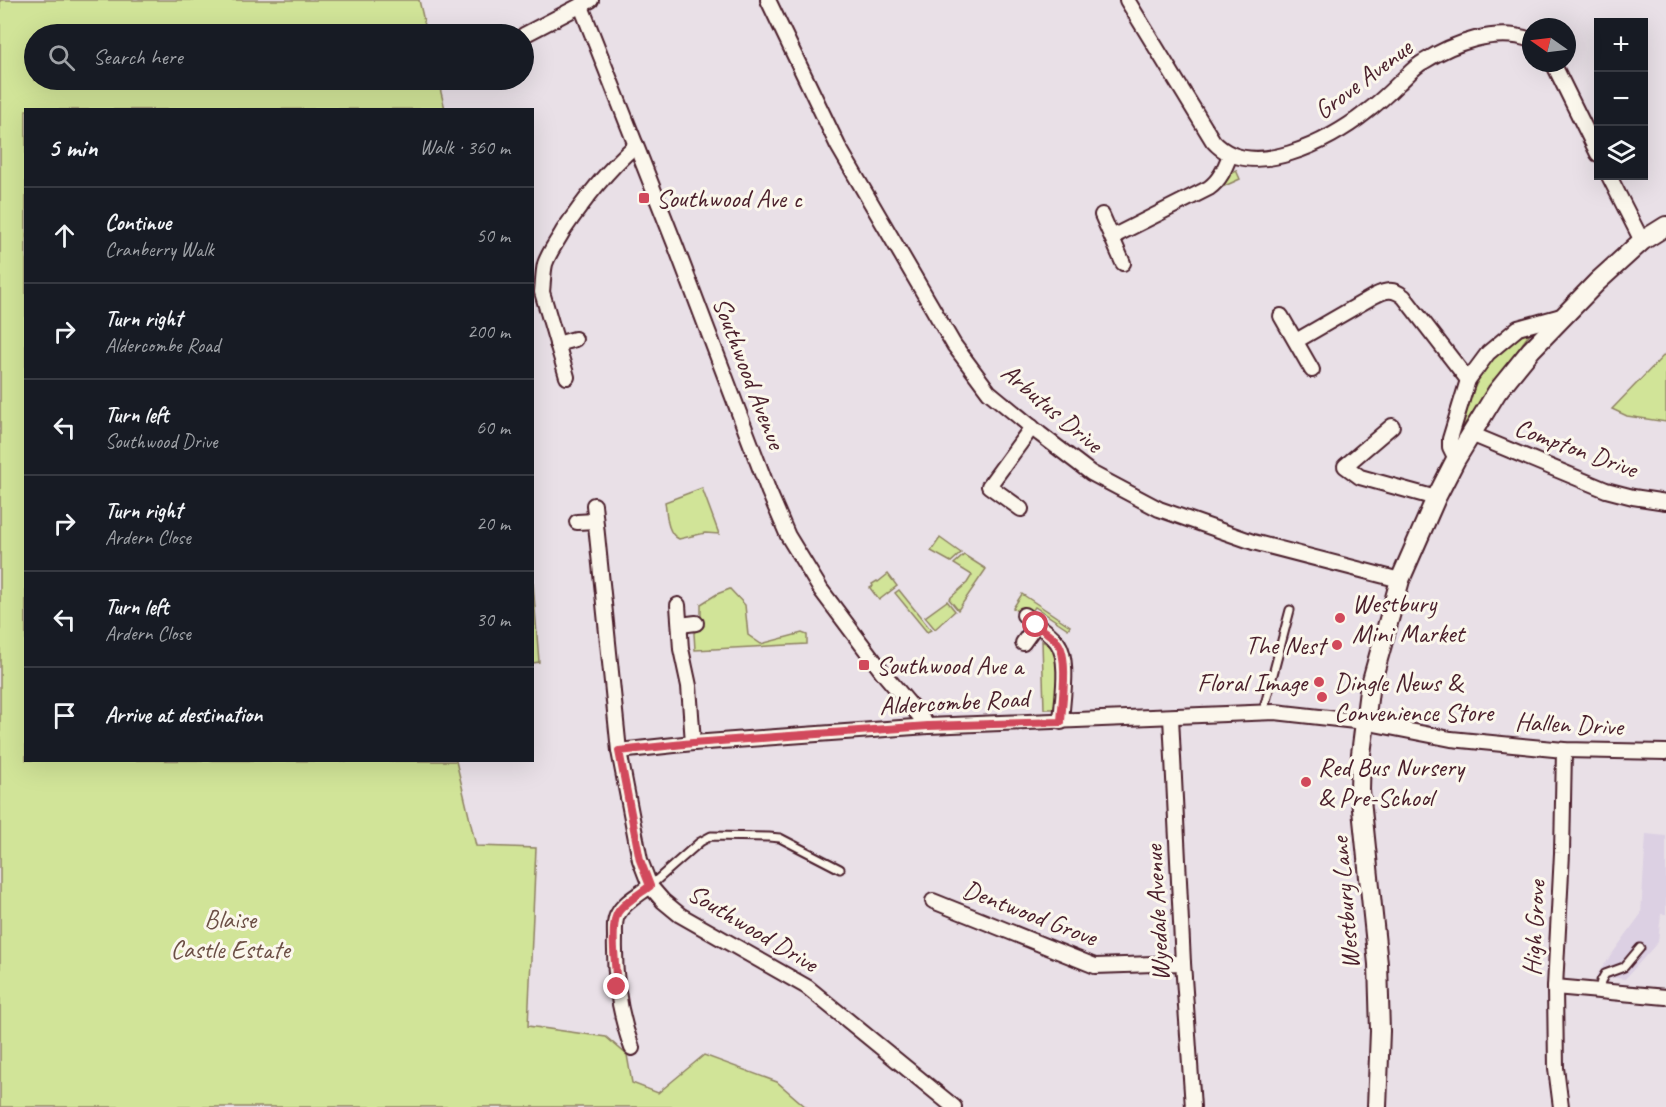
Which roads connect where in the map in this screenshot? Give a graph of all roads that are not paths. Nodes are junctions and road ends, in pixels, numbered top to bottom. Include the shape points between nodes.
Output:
1 (768, 0) edge
2 (1127, 0) edge
3 (578, 4) edge
4 (534, 29) edge
5 (1522, 37) edge
6 (1558, 72) edge
7 (1594, 144) edge
8 (636, 145) junction
9 (1230, 155) junction
10 (1611, 180) edge
11 (1102, 215) dead end
12 (1666, 226) edge
13 (1112, 237) junction
14 (1642, 241) junction
15 (1123, 263) dead end
16 (1565, 315) junction
17 (1281, 316) dead end
18 (574, 339) dead end
19 (1296, 342) junction
20 (557, 344) junction
21 (1312, 370) dead end
22 (567, 377) dead end
23 (1468, 380) junction
24 (1392, 426) dead end
25 (1032, 427) junction
26 (1471, 434) junction
27 (1456, 459) junction
28 (1436, 498) junction
29 (1666, 502) edge
30 (594, 505) dead end
31 (1021, 509) dead end
32 (596, 521) junction
33 (577, 522) dead end
34 (1400, 580) junction
35 (678, 605) dead end
36 (1290, 610) dead end
37 (1024, 615) dead end
38 (696, 623) dead end
39 (680, 625) junction
40 (1036, 625) junction
41 (1023, 643) dead end
42 (1263, 712) junction
43 (1171, 717) junction
44 (1061, 722) junction
45 (1364, 722) junction
46 (928, 726) junction
47 (693, 743) junction
48 (1564, 750) junction
49 (619, 751) junction
50 (1666, 752) edge
51 (840, 869) dead end
52 (650, 886) junction
53 (933, 901) dead end
54 (1640, 948) dead end
55 (1183, 963) junction
56 (1555, 987) junction
57 (1599, 991) junction
58 (1666, 997) edge
59 (632, 1048) dead end
60 (954, 1107) edge
61 (1193, 1107) edge
62 (1377, 1107) edge
63 (1561, 1107) edge

1 - 25 street, Arbutus Drive via 838,146 954,345 989,392
2 - 9 street via 1213,141
3 - 4 street
3 - 8 street, Southwood Avenue
5 - 9 street, Grove Avenue via 1499,34 1460,44 1421,62 1363,115 1306,148 1254,159
6 - 7 street
8 - 20 street via 609,170 551,249 542,292
8 - 46 street, Southwood Avenue via 788,536 821,590
9 - 13 street via 1215,184
10 - 14 street
11 - 13 street
12 - 14 street, Westbury Lane
13 - 15 street
14 - 16 street, Westbury Lane
16 - 23 street via 1518,328 1488,353
16 - 26 street, Westbury Lane via 1497,392
17 - 19 street
18 - 20 street
19 - 21 street
19 - 23 street via 1390,290 1404,297
20 - 22 street
23 - 27 street via 1450,439
24 - 28 street via 1345,466 1359,477
25 - 31 street via 989,486
25 - 34 street, Arbutus Drive via 1091,473 1159,509 1253,542
26 - 27 street, Westbury Lane
26 - 29 street, Compton Drive via 1606,490
27 - 28 street, Westbury Lane
28 - 34 street, Westbury Lane
30 - 32 street, Southwood Drive
32 - 33 street
32 - 49 street, Southwood Drive
34 - 45 street, Westbury Lane via 1375,665
35 - 39 street
36 - 42 lane
37 - 40 street
38 - 39 street
39 - 47 street
40 - 41 street
40 - 44 street via 1059,644 1062,652
42 - 43 street, Aldercombe Road
42 - 45 street, Aldercombe Road
43 - 44 street, Aldercombe Road
43 - 55 street, Wyedale Avenue
44 - 46 street, Aldercombe Road
45 - 48 street, Hallen Drive via 1451,739
45 - 62 street, Westbury Lane via 1360,790 1378,964
46 - 47 street, Aldercombe Road
47 - 49 street, Aldercombe Road
48 - 50 street, Hallen Drive
48 - 56 street, High Grove
49 - 52 street, Southwood Drive via 640,860
51 - 52 lane via 780,838 711,836
52 - 59 street via 622,908 615,924 619,1034
52 - 60 street, Southwood Drive via 680,915 807,987
53 - 55 street, Dentwood Grove via 1095,966
54 - 57 lane via 1624,967 1605,974
55 - 61 street, Wyedale Avenue
56 - 57 street
56 - 63 street, High Grove via 1556,1068
57 - 58 street

